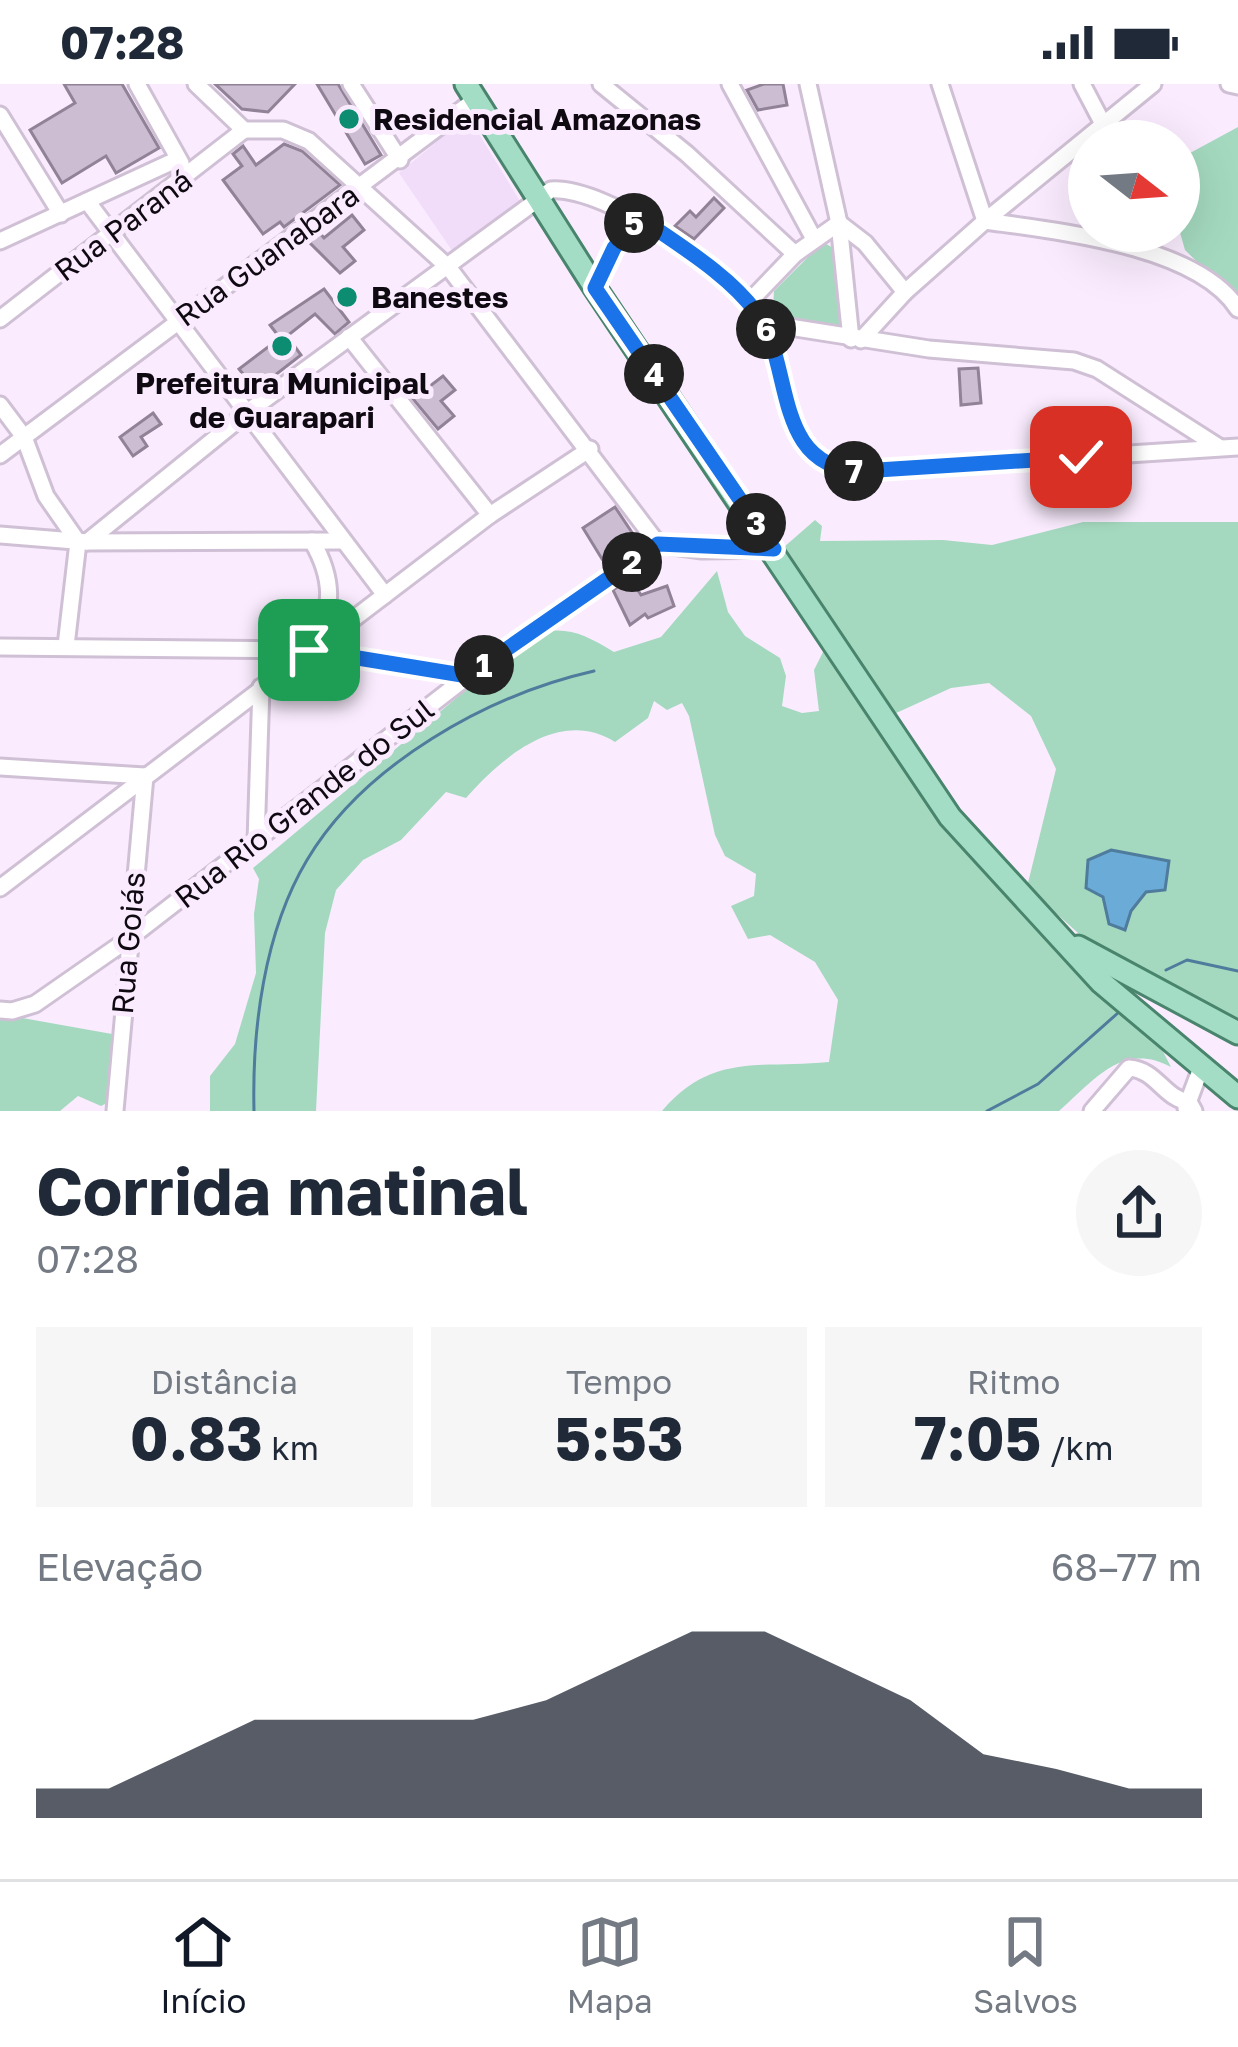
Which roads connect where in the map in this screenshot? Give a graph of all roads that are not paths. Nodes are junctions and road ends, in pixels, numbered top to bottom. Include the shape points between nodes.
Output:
1 (137, 84) edge
2 (197, 84) edge
3 (351, 84) edge
4 (601, 84) edge
5 (730, 84) edge
6 (808, 84) edge
7 (940, 84) edge
8 (1082, 84) edge
9 (1154, 84) edge
10 (471, 92) edge
11 (0, 115) edge
12 (1100, 120) edge
13 (1109, 120) edge
14 (244, 130) junction
15 (1068, 153) edge
16 (178, 159) junction
17 (400, 160) junction
18 (190, 175) junction
19 (362, 186) junction
20 (538, 196) junction
21 (86, 201) junction
22 (61, 214) junction
23 (639, 217) junction
24 (985, 221) junction
25 (839, 223) junction
26 (110, 236) junction
27 (814, 239) junction
28 (0, 241) edge
29 (795, 254) junction
30 (449, 268) junction
31 (595, 288) junction
32 (905, 292) junction
33 (749, 302) junction
34 (1238, 309) edge
35 (0, 319) edge
36 (179, 319) junction
37 (764, 323) junction
38 (349, 337) junction
39 (856, 340) junction
40 (0, 405) edge
41 (249, 411) junction
42 (24, 437) junction
43 (1230, 448) edge
44 (590, 449) junction
45 (0, 455) edge
46 (490, 515) junction
47 (0, 535) edge
48 (312, 541) junction
49 (83, 542) junction
50 (342, 542) junction
51 (658, 544) junction
52 (774, 549) junction
53 (385, 595) junction
54 (66, 646) junction
55 (0, 647) edge
56 (309, 650) junction
57 (468, 676) junction
58 (261, 687) junction
59 (0, 767) edge
60 (145, 776) junction
61 (256, 841) junction
62 (4, 882) edge
63 (1056, 934) junction
64 (127, 940) junction
65 (0, 1010) edge
66 (1217, 1020) junction
67 (1238, 1034) edge
68 (1192, 1061) junction
69 (1238, 1097) edge
70 (1189, 1108) edge
71 (116, 1111) edge
72 (1092, 1111) edge

1 - 16 street
2 - 14 street
3 - 17 street
4 - 29 street
5 - 27 street
6 - 25 street
7 - 24 street
8 - 12 street
9 - 13 street
10 - 17 street, Rua Guanabara
10 - 20 main road
11 - 22 street
14 - 18 street, Rua Paraná
14 - 19 street via 297,134
15 - 24 street
16 - 18 street
16 - 21 street
17 - 19 street, Rua Guanabara
18 - 26 street, Rua Paraná
19 - 30 street
19 - 36 street, Rua Guanabara
20 - 23 street via 583,191
20 - 30 street
20 - 31 main road
21 - 22 street
21 - 26 street
22 - 28 street
23 - 31 street
23 - 33 street
24 - 32 street
24 - 34 street via 1173,262 1204,274
25 - 27 street
25 - 32 street
25 - 39 street
26 - 35 street, Rua Paraná
26 - 36 street
27 - 29 street
29 - 33 street
30 - 38 street
30 - 44 street
31 - 52 main road
32 - 39 street
33 - 37 street
36 - 41 street
36 - 42 street, Rua Guanabara
37 - 39 street
37 - 43 street via 801,437 845,471
38 - 41 street
38 - 46 street
39 - 43 street via 1074,361
40 - 42 street
41 - 49 street
41 - 50 street
42 - 45 street, Rua Guanabara
42 - 49 street via 37,479
44 - 46 street
44 - 51 street
46 - 53 street
47 - 49 street
48 - 49 street
48 - 50 street
48 - 56 street via 330,584 322,630
49 - 54 street
50 - 53 street
51 - 52 street
51 - 57 street, Rua Rio Grande do Sul
52 - 63 main road via 950,817
53 - 56 street
54 - 55 street
54 - 56 street
56 - 57 street
56 - 58 street
57 - 61 street, Rua Rio Grande do Sul
58 - 60 street
58 - 61 street
59 - 60 street
60 - 62 street
60 - 64 street, Rua Goiás
61 - 64 street, Rua Rio Grande do Sul
63 - 66 main road
63 - 68 main road
64 - 65 street via 35,1004
64 - 71 street, Rua Goiás
66 - 67 main road
66 - 68 main road via 1196,1031
68 - 69 main road
68 - 70 street
70 - 72 street via 1143,1069 1129,1068

